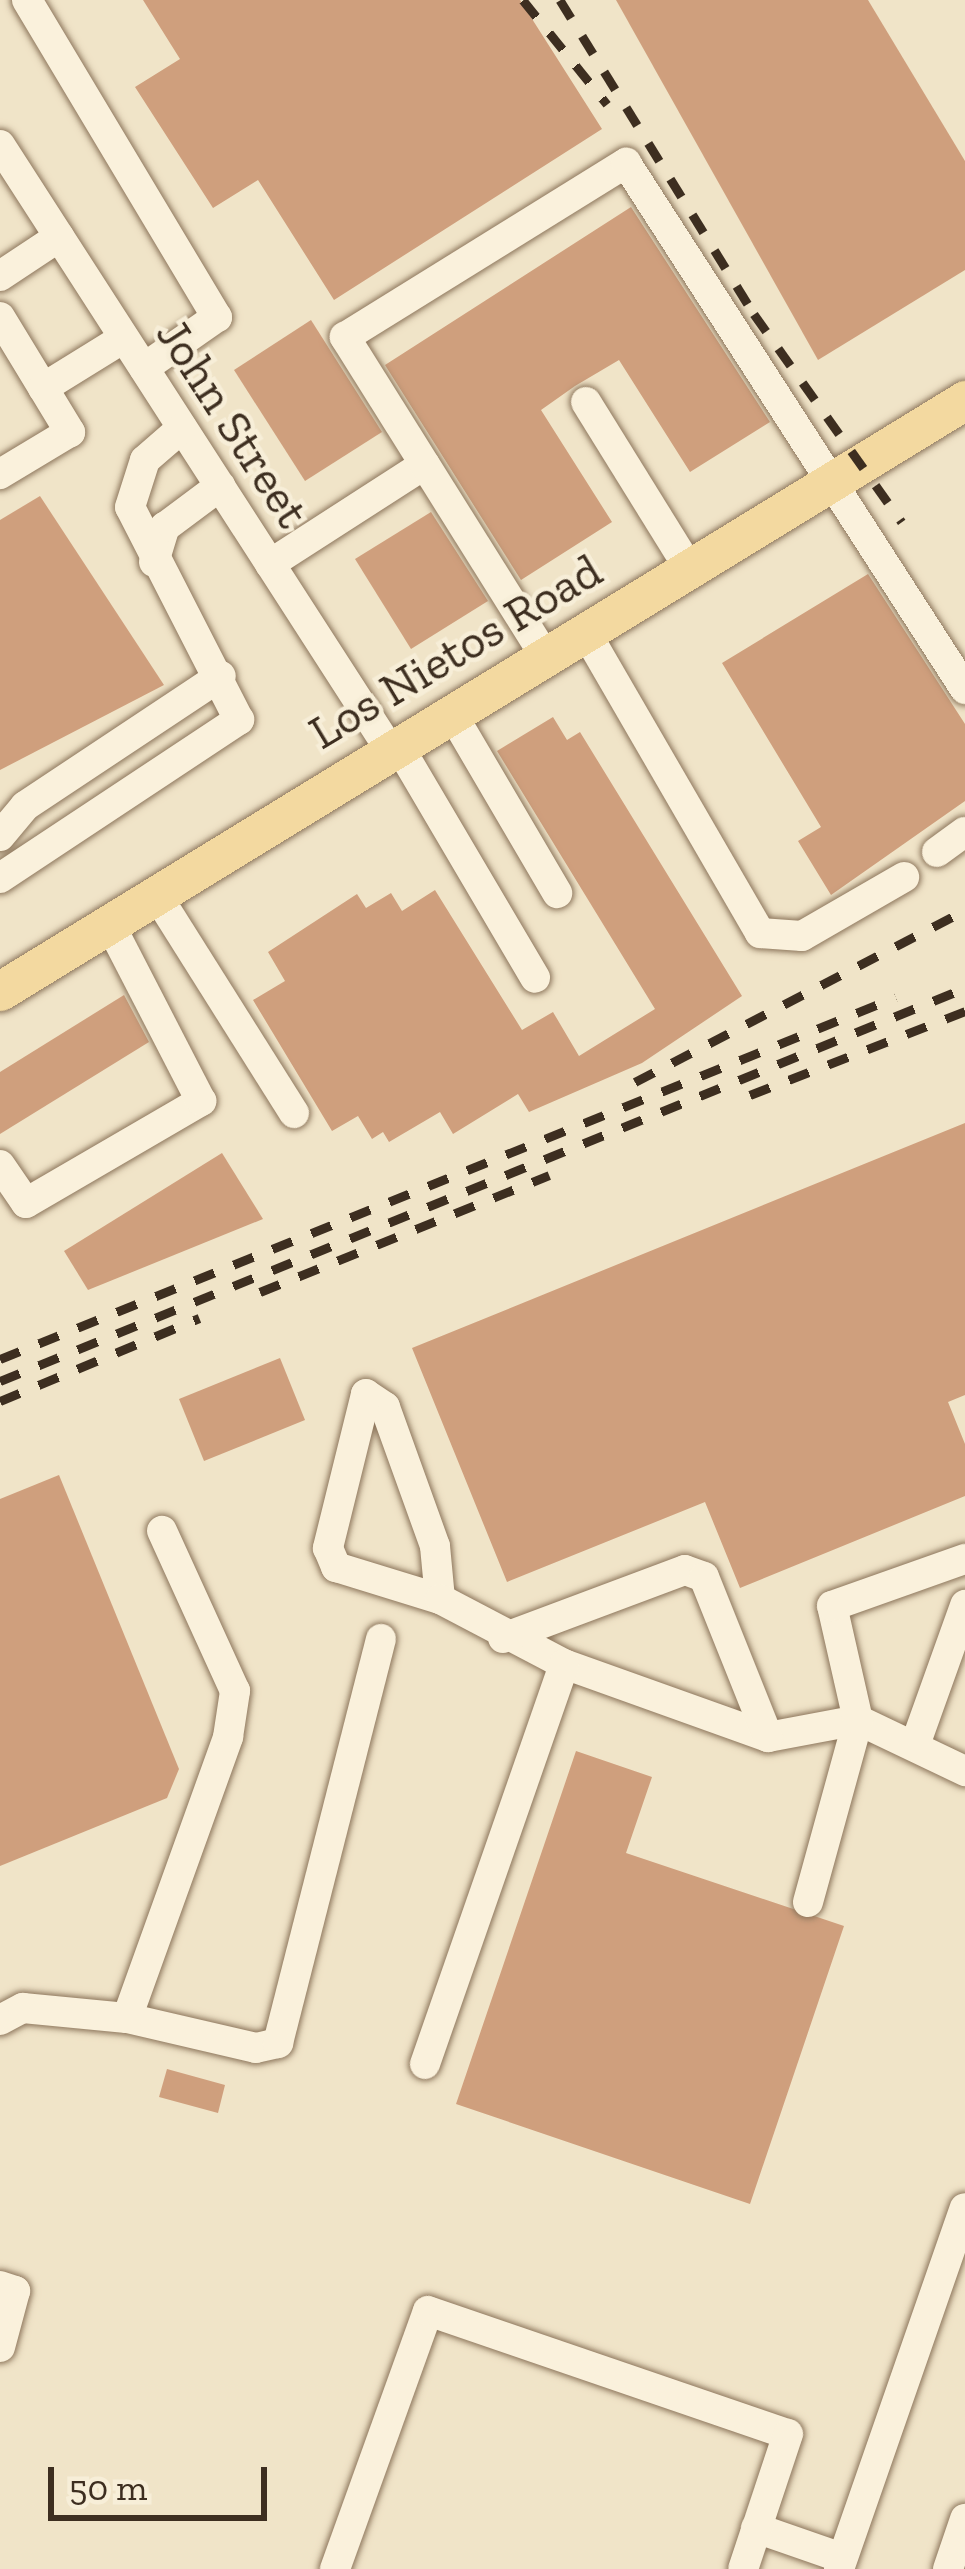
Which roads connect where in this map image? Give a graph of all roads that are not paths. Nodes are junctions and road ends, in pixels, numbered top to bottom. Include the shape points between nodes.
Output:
1 (27, 0) edge
2 (0, 146) edge
3 (59, 237) junction
4 (0, 276) edge
5 (0, 317) edge
6 (124, 338) junction
7 (144, 368) junction
8 (43, 388) junction
9 (965, 400) edge
10 (586, 402) dead end
11 (182, 428) junction
12 (424, 464) junction
13 (0, 474) edge
14 (836, 479) junction
15 (220, 486) junction
16 (154, 562) junction
17 (270, 564) junction
18 (689, 568) junction
19 (585, 631) junction
20 (544, 656) junction
21 (220, 676) junction
22 (965, 689) edge
23 (451, 712) junction
24 (394, 747) junction
25 (965, 832) edge
26 (0, 836) edge
27 (937, 852) dead end
28 (904, 877) dead end
29 (0, 878) edge
30 (557, 893) dead end
31 (156, 894) junction
32 (109, 923) junction
33 (535, 978) dead end
34 (0, 991) edge
35 (294, 1113) dead end
36 (0, 1165) edge
37 (162, 1531) dead end
38 (965, 1559) edge
39 (440, 1599) junction
40 (965, 1605) edge
41 (503, 1638) junction
42 (381, 1639) dead end
43 (564, 1664) junction
44 (858, 1720) junction
45 (768, 1737) junction
46 (915, 1744) junction
47 (965, 1771) edge
48 (808, 1902) dead end
49 (127, 2018) junction
50 (0, 2020) edge
51 (425, 2064) dead end
52 (965, 2208) edge
53 (0, 2286) edge
54 (0, 2347) edge
55 (965, 2518) edge
56 (756, 2528) junction
57 (841, 2564) edge
58 (335, 2569) edge
59 (742, 2569) edge
60 (948, 2569) edge

1 - 7 street via 217,317
2 - 3 street, John Street
3 - 4 street
3 - 6 street, John Street
5 - 8 street
6 - 7 street, John Street
6 - 8 street
7 - 11 street, John Street
8 - 13 street via 70,432
9 - 14 main road, Los Nietos Road
10 - 18 street
11 - 15 street, John Street
11 - 16 street via 145,460 130,506
12 - 14 street via 345,337 626,163
12 - 17 street
12 - 20 street
14 - 18 main road, Los Nietos Road
14 - 22 street
15 - 16 street via 165,527
15 - 17 street, John Street
16 - 21 street
17 - 24 street, John Street
18 - 19 main road, Los Nietos Road
19 - 20 main road, Los Nietos Road
19 - 28 street via 760,933 802,935
20 - 23 main road, Los Nietos Road
21 - 26 street via 25,806
21 - 29 street via 239,720 233,733
23 - 24 main road, Los Nietos Road
23 - 30 street
24 - 31 main road, Los Nietos Road
24 - 33 street, John Street
25 - 27 street
31 - 32 main road, Los Nietos Road
31 - 35 street
32 - 34 main road, Los Nietos Road
32 - 36 street via 201,1101 26,1202
37 - 49 street via 236,1691
38 - 44 street via 832,1606
39 - 39 street via 345,1573 330,1558 367,1394 385,1407 435,1546
39 - 41 street
40 - 46 street
41 - 43 street
41 - 45 street via 685,1570 704,1577
42 - 49 street via 278,2044
43 - 45 street
43 - 51 street
44 - 45 street
44 - 46 street
44 - 48 street
46 - 47 street
49 - 50 street via 22,2008
52 - 57 street
53 - 54 street via 15,2291
55 - 60 street
56 - 57 street
56 - 58 street via 788,2434 428,2311
56 - 59 street

